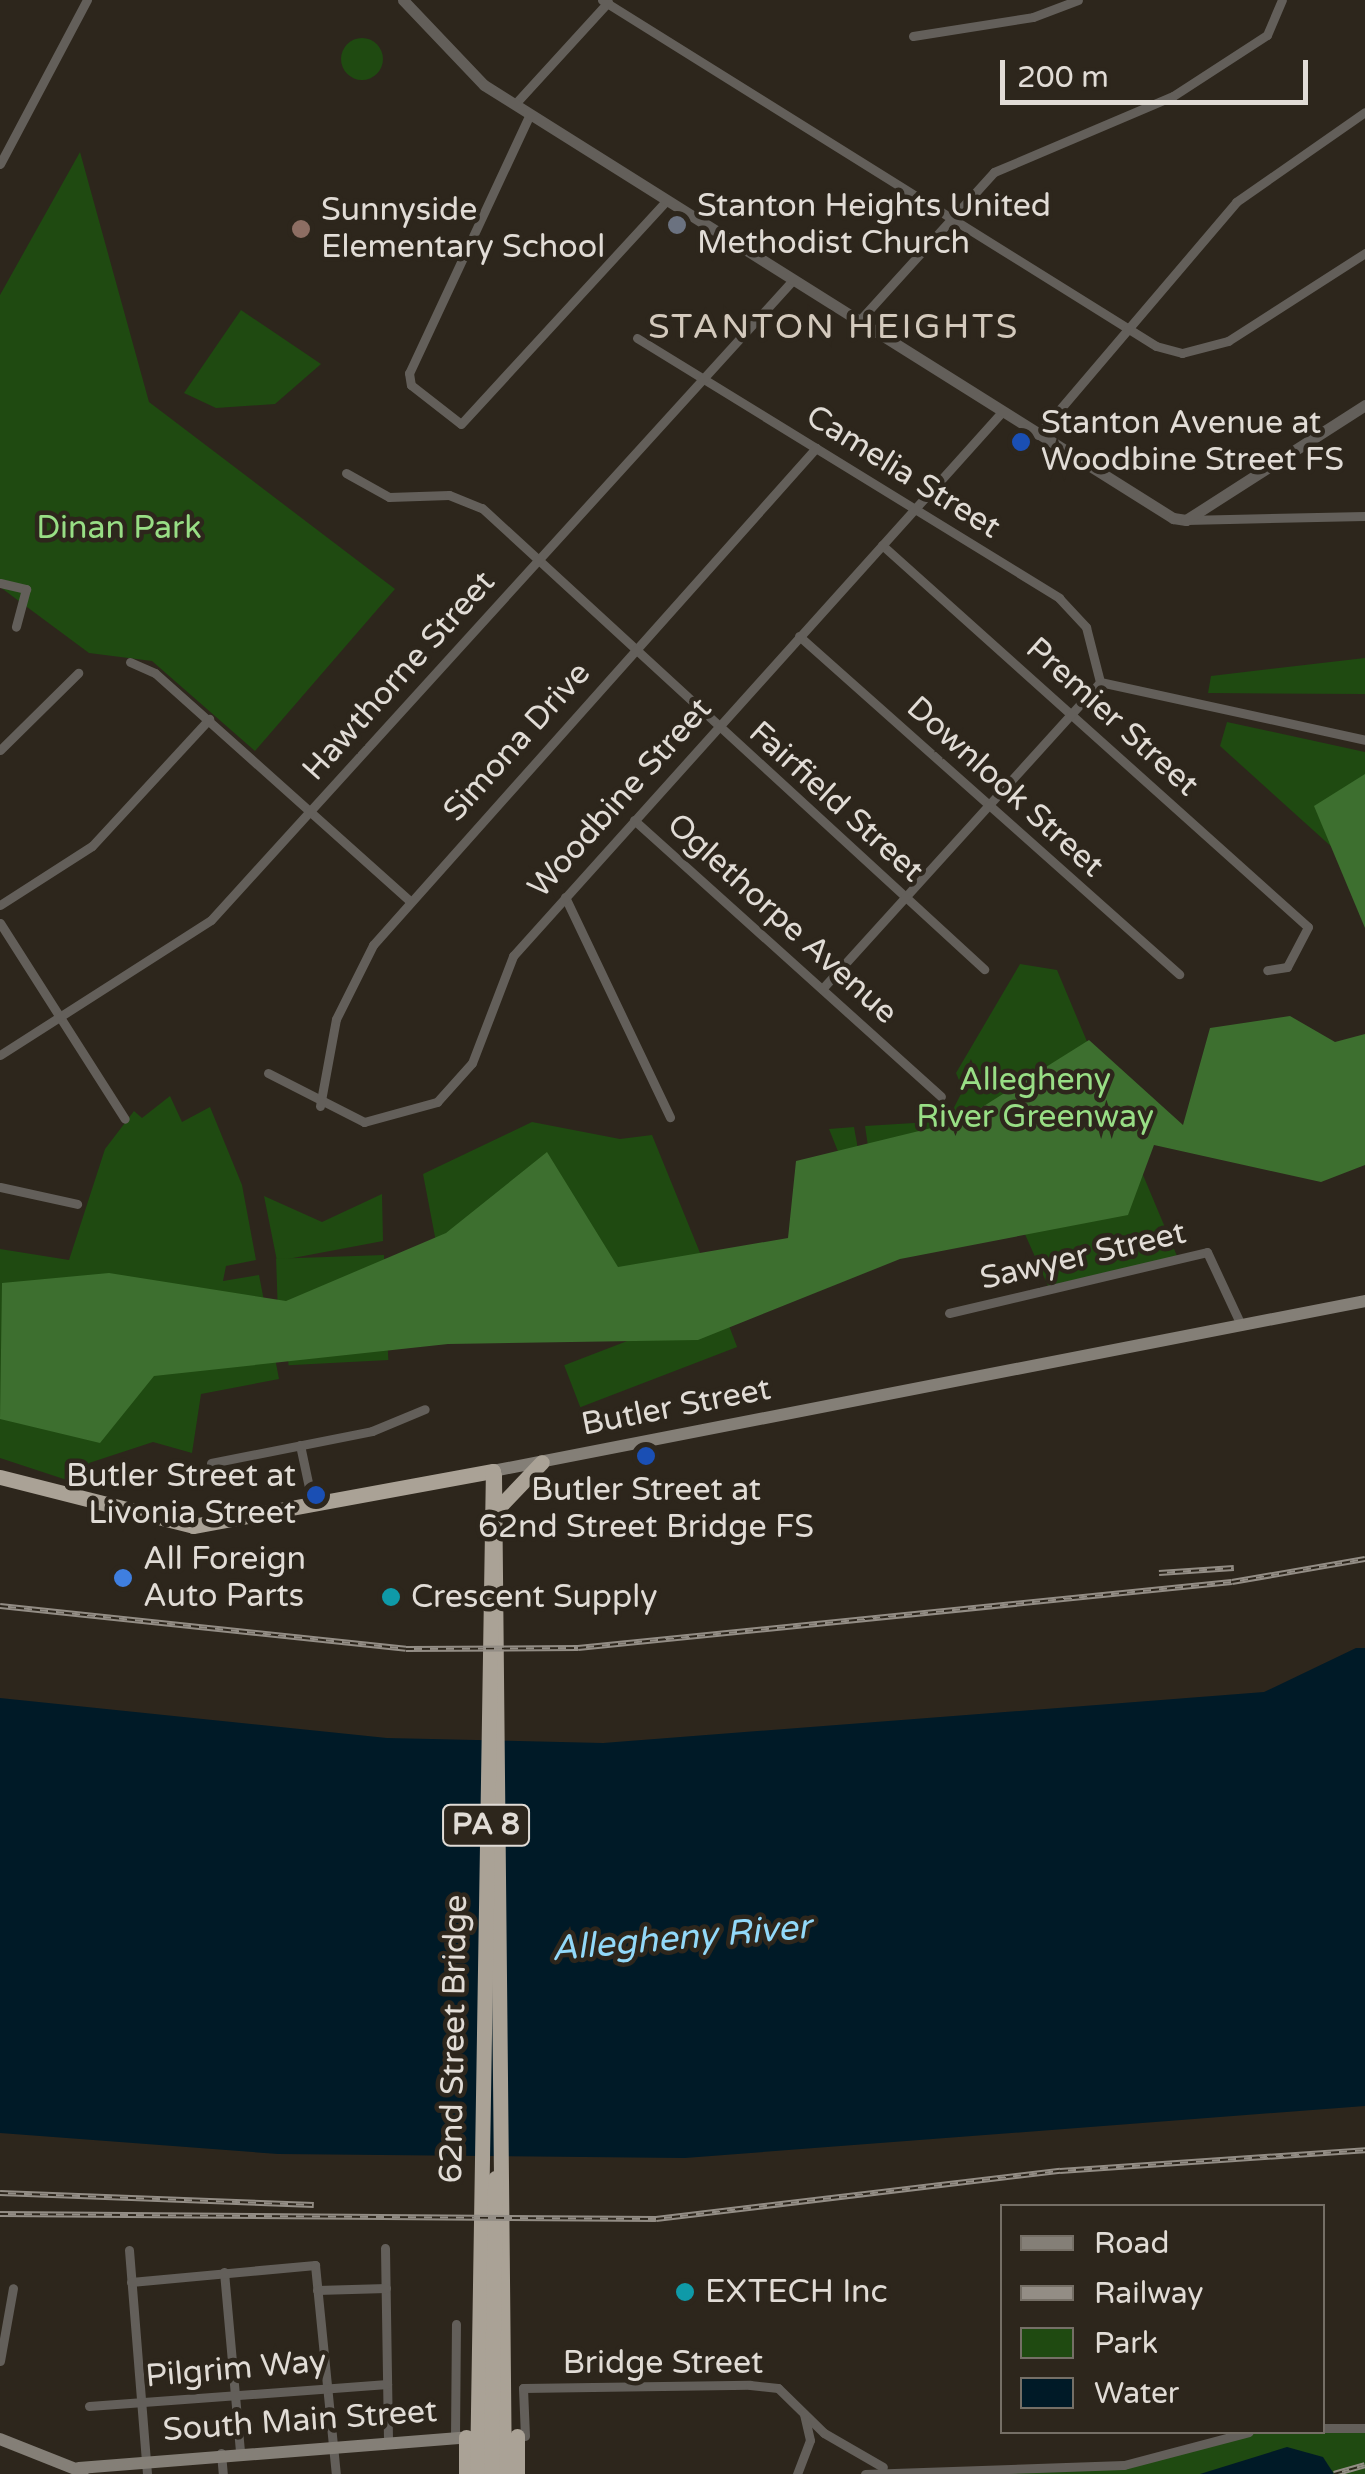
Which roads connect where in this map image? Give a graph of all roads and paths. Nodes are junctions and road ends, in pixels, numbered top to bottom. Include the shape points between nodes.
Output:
1 (87, 0) edge
2 (403, 0) edge
3 (1078, 0) edge
4 (1282, 0) edge
5 (606, 1) edge
6 (913, 36) dead end
7 (515, 104) junction
8 (1365, 112) edge
9 (530, 114) junction
10 (0, 164) edge
11 (667, 200) junction
12 (950, 221) junction
13 (1365, 253) edge
14 (794, 280) junction
15 (859, 321) junction
16 (1129, 329) junction
17 (638, 338) dead end
18 (703, 379) junction
19 (1365, 405) edge
20 (1002, 412) junction
21 (1038, 435) junction
22 (816, 448) junction
23 (346, 473) dead end
24 (914, 508) junction
25 (1365, 516) edge
26 (1186, 520) junction
27 (882, 545) junction
28 (538, 560) junction
29 (0, 582) edge
30 (16, 627) dead end
31 (800, 636) junction
32 (636, 648) junction
33 (130, 662) dead end
34 (78, 673) dead end
35 (1100, 682) junction
36 (1071, 713) junction
37 (209, 719) junction
38 (720, 724) junction
39 (1365, 740) edge
40 (0, 750) edge
41 (988, 806) junction
42 (310, 810) junction
43 (634, 820) junction
44 (565, 897) junction
45 (905, 898) junction
46 (410, 900) junction
47 (0, 906) edge
48 (0, 924) edge
49 (984, 969) dead end
50 (1267, 970) dead end
51 (1179, 974) dead end
52 (822, 988) junction
53 (59, 1017) junction
54 (0, 1055) edge
55 (268, 1073) dead end
56 (941, 1096) dead end
57 (320, 1106) junction
58 (670, 1117) dead end
59 (125, 1119) dead end
60 (0, 1188) edge
61 (77, 1204) dead end
62 (1365, 1301) edge
63 (950, 1313) dead end
64 (1241, 1324) junction
65 (424, 1409) dead end
66 (300, 1445) junction
67 (542, 1462) junction
68 (211, 1463) dead end
69 (493, 1471) junction
70 (0, 1477) edge
71 (441, 1481) junction
72 (492, 1501) junction
73 (312, 1506) junction
74 (491, 2141) junction
75 (386, 2248) dead end
76 (128, 2250) dead end
77 (224, 2272) junction
78 (132, 2282) junction
79 (13, 2288) dead end
80 (386, 2288) junction
81 (318, 2290) junction
82 (456, 2324) dead end
83 (0, 2362) edge
84 (387, 2384) junction
85 (326, 2386) junction
86 (235, 2394) junction
87 (142, 2402) junction
88 (798, 2402) junction
89 (89, 2406) dead end
90 (1325, 2428) edge
91 (1365, 2428) edge
92 (1240, 2434) edge
93 (521, 2436) junction
94 (460, 2437) junction
95 (388, 2438) junction
96 (0, 2439) edge
97 (332, 2444) junction
98 (240, 2452) junction
99 (221, 2453) junction
100 (147, 2467) edge
101 (883, 2467) junction
102 (80, 2472) edge
103 (223, 2474) edge
104 (336, 2474) edge
105 (466, 2474) edge
106 (477, 2474) edge
107 (491, 2474) edge
108 (504, 2474) edge
109 (517, 2474) edge
110 (798, 2474) edge
111 (865, 2474) edge

1 - 10 street
2 - 7 street via 467,70
3 - 6 street via 1033,17
4 - 12 street via 1248,51 1173,96 1020,154
5 - 7 street
5 - 12 street
7 - 9 street
8 - 16 street via 1236,202
9 - 11 street
9 - 11 street via 408,380 467,424
11 - 14 street
12 - 15 street
12 - 16 street
13 - 16 street via 1204,350 1156,346
14 - 15 street
14 - 18 street, Hawthorne Street
15 - 20 street
16 - 21 street
17 - 18 street, Camelia Street
18 - 22 street, Camelia Street
18 - 28 street, Hawthorne Street
19 - 26 street
20 - 21 street
20 - 24 street, Woodbine Street
21 - 26 street
22 - 24 street, Camelia Street
22 - 32 street, Simona Drive
23 - 28 street, Fairfield Street via 389,497 449,495 482,508
24 - 27 street, Woodbine Street
24 - 35 street, Camelia Street via 1076,610
25 - 26 street
27 - 31 street, Woodbine Street
27 - 36 street, Premier Street
28 - 32 street, Fairfield Street
28 - 42 street, Hawthorne Street
29 - 30 street via 26,589
31 - 38 street, Woodbine Street
31 - 41 street, Downlook Street
32 - 38 street, Fairfield Street
32 - 46 street, Simona Drive
33 - 37 street
34 - 40 street
35 - 36 street
35 - 39 street
36 - 41 street
36 - 50 street, Premier Street via 1308,927 1287,967
37 - 42 street
37 - 47 street via 92,846
38 - 43 street, Woodbine Street
38 - 45 street, Fairfield Street
41 - 45 street
41 - 51 street, Downlook Street
42 - 46 street
42 - 53 street, Hawthorne Street via 212,920
43 - 44 street, Woodbine Street
43 - 52 street, Oglethorpe Avenue
44 - 57 street, Woodbine Street via 514,956 472,1063 437,1102 364,1122
44 - 58 street
45 - 49 street, Fairfield Street
45 - 52 street
46 - 57 street, Simona Drive via 350,980
48 - 53 street
52 - 56 street, Oglethorpe Avenue
53 - 54 street, Hawthorne Street
53 - 59 street
55 - 57 street, Woodbine Street
60 - 61 street
62 - 64 main road, Butler Street
63 - 64 street, Sawyer Street via 1207,1252
64 - 67 main road, Butler Street
65 - 66 street
66 - 68 street
66 - 73 street
67 - 69 main road, Butler Street
67 - 72 highway
69 - 71 highway, Butler Street
69 - 72 highway, 62nd Street Bridge / PA 8
70 - 73 highway, Butler Street via 183,1526
71 - 72 highway
71 - 73 highway, Butler Street
72 - 74 highway, 62nd Street Bridge / PA 8
74 - 106 highway, 62nd Street Bridge / PA 8
74 - 107 highway
74 - 108 highway, 62nd Street Bridge / PA 8
75 - 80 street
76 - 78 street
77 - 78 street
77 - 81 street via 315,2265
77 - 86 street
78 - 87 street
79 - 83 street
80 - 81 street
80 - 84 street
81 - 85 street
82 - 94 street
84 - 85 street, Pilgrim Way
84 - 95 street
85 - 86 street, Pilgrim Way
85 - 97 street
86 - 87 street, Pilgrim Way
86 - 98 street
87 - 89 street, Pilgrim Way
87 - 100 street
88 - 93 street, Bridge Street via 750,2385 523,2388
88 - 101 street, Bridge Street via 824,2432
88 - 110 street via 810,2440
90 - 91 street
92 - 101 street via 1082,2469
93 - 94 main road, South Main Street
93 - 109 highway
94 - 95 main road, South Main Street
94 - 105 highway
95 - 97 main road, South Main Street
96 - 102 main road
97 - 98 main road, South Main Street
97 - 104 street
98 - 99 main road, South Main Street
99 - 100 main road, South Main Street
99 - 103 street
100 - 102 main road, South Main Street
101 - 111 street

